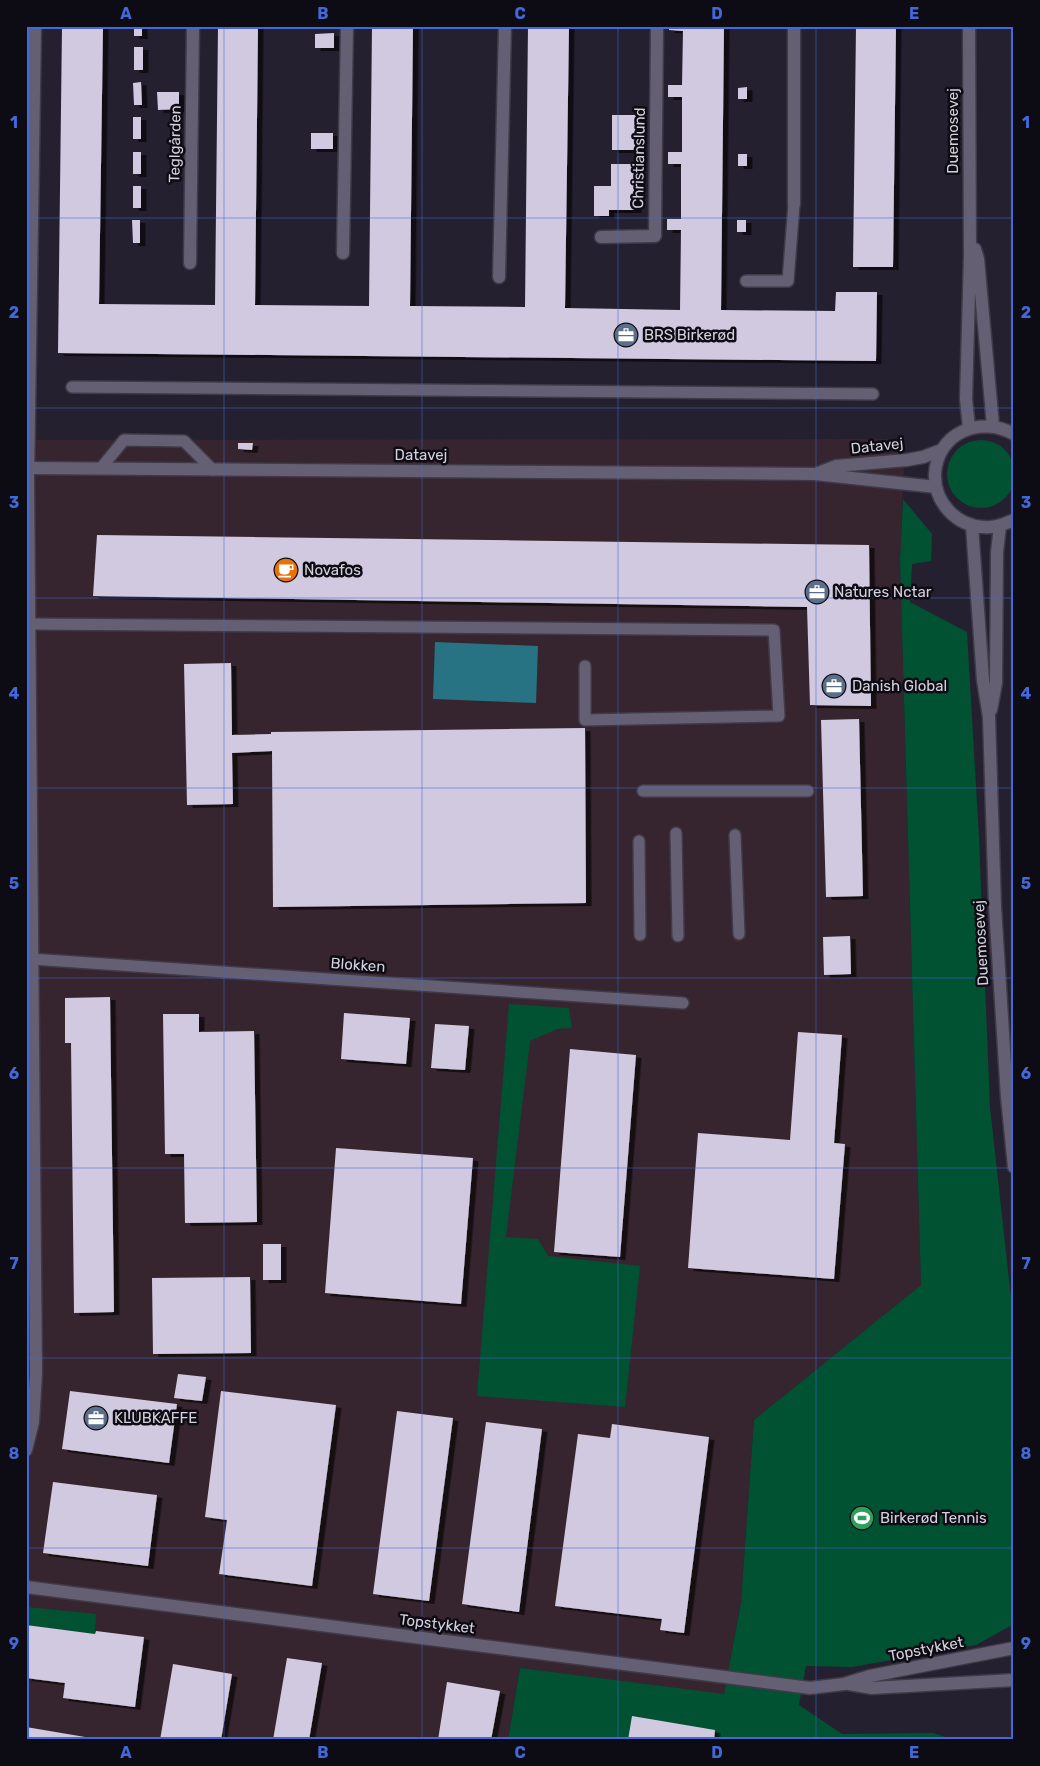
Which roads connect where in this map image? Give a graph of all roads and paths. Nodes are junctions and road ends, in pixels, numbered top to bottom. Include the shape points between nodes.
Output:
1 (35, 26) edge
2 (193, 26) edge
3 (347, 26) edge
4 (504, 26) edge
5 (657, 26) edge
6 (794, 26) edge
7 (969, 26) edge
8 (794, 204) joint
9 (970, 235) junction
10 (601, 237) dead end
11 (343, 253) dead end
12 (190, 263) dead end
13 (499, 277) dead end
14 (746, 281) dead end
15 (72, 387) dead end
16 (873, 394) dead end
17 (993, 426) junction
18 (968, 428) junction
19 (1014, 434) edge
20 (942, 450) junction
21 (27, 468) edge
22 (101, 468) junction
23 (213, 470) junction
24 (815, 474) junction
25 (936, 487) junction
26 (1014, 520) edge
27 (972, 526) junction
28 (1000, 526) junction
29 (29, 624) junction
30 (584, 666) dead end
31 (990, 717) junction
32 (28, 791) edge
33 (643, 791) dead end
34 (808, 791) dead end
35 (676, 832) dead end
36 (735, 835) dead end
37 (639, 841) dead end
38 (739, 934) dead end
39 (640, 935) dead end
40 (678, 936) dead end
41 (31, 959) junction
42 (683, 1003) dead end
43 (29, 1035) edge
44 (1014, 1167) edge
45 (31, 1374) edge
46 (26, 1450) edge
47 (26, 1587) edge
48 (1014, 1648) edge
49 (1014, 1680) edge
50 (844, 1684) junction

1 - 21 street
2 - 12 street, Teglgården
3 - 11 street
4 - 13 street
5 - 10 street, Christianslund via 655,236
6 - 8 street
7 - 9 street, Duemosevej
8 - 14 lane via 788,280
9 - 17 street, Duemosevej via 978,259
9 - 18 street, Duemosevej
15 - 16 lane
17 - 18 street
17 - 19 street
18 - 20 street via 951,439
20 - 24 street, Datavej via 907,460 836,466
20 - 25 street via 935,474
21 - 22 street, Datavej
21 - 29 street
22 - 23 street, Datavej
22 - 23 lane via 124,440 184,441
23 - 24 street, Datavej
24 - 25 street, Datavej
25 - 27 street via 945,507
26 - 28 street
27 - 28 street
27 - 31 street, Duemosevej via 983,680
28 - 31 street, Duemosevej via 996,683
29 - 30 lane via 774,630 778,716 584,720
29 - 32 street
31 - 44 street, Duemosevej via 995,907
32 - 41 street
33 - 34 lane
35 - 40 lane
36 - 38 lane
37 - 39 lane
41 - 42 lane, Blokken
41 - 43 street
43 - 45 street
45 - 46 street via 33,1422
47 - 50 street, Topstykket via 810,1688
48 - 50 street, Topstykket
49 - 50 street, Topstykket via 872,1688

